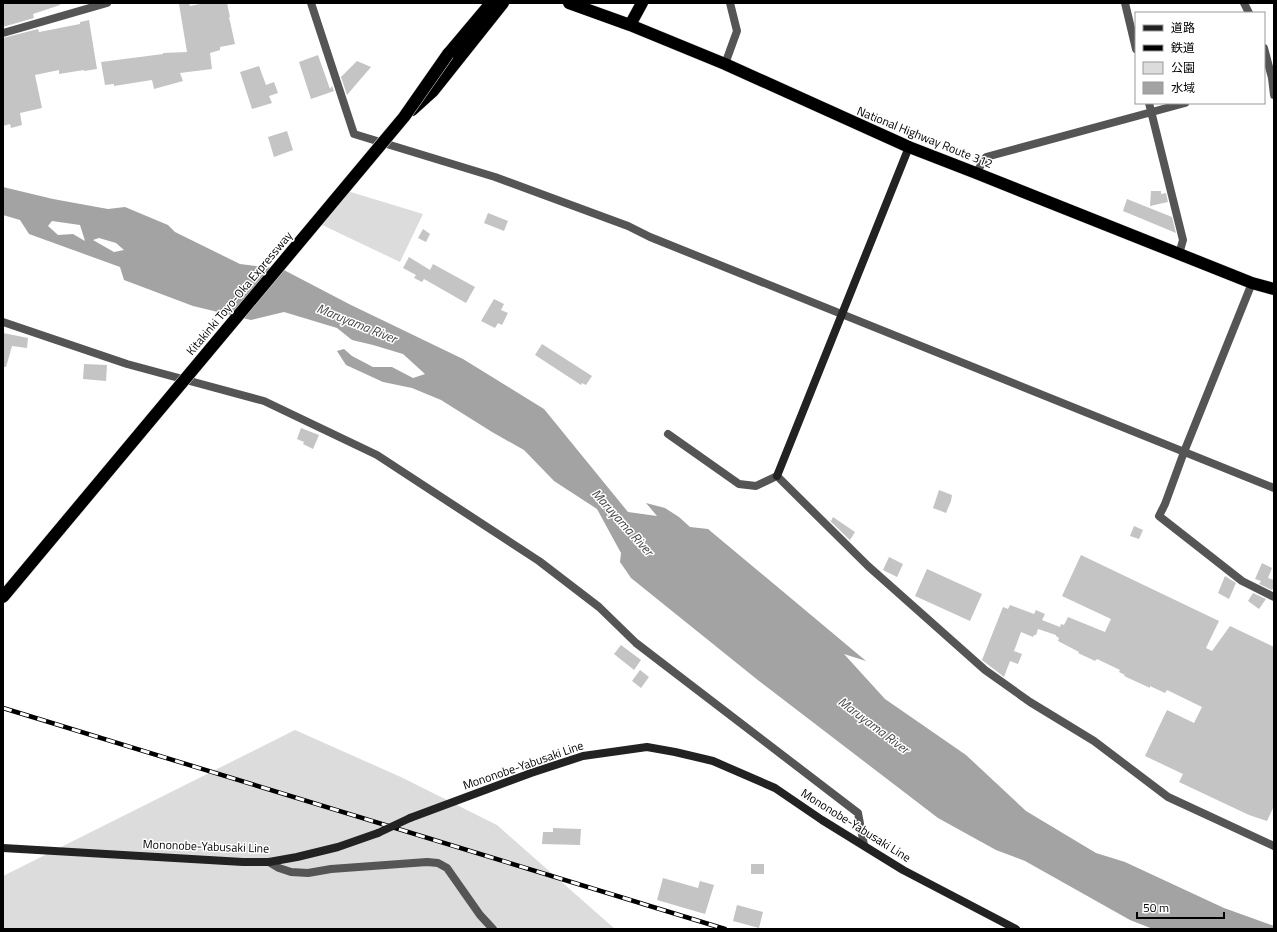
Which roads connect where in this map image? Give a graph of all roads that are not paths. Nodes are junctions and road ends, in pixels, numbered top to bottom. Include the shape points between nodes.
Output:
1 (107, 3) edge
2 (311, 3) edge
3 (486, 3) edge
4 (491, 3) edge
5 (503, 3) edge
6 (569, 3) edge
7 (635, 3) edge
8 (642, 3) edge
9 (730, 3) edge
10 (1125, 3) edge
11 (1244, 3) edge
12 (1248, 12) edge
13 (630, 25) junction
14 (3, 33) edge
15 (1135, 45) edge
16 (448, 54) junction
17 (1265, 56) edge
18 (725, 64) junction
19 (1268, 79) edge
20 (1274, 95) edge
21 (1149, 104) edge
22 (1182, 104) edge
23 (1151, 113) junction
24 (404, 117) junction
25 (909, 148) junction
26 (976, 173) junction
27 (1179, 254) junction
28 (1252, 283) junction
29 (1274, 289) edge
30 (841, 314) junction
31 (3, 322) edge
32 (668, 434) dead end
33 (1184, 452) junction
34 (777, 476) junction
35 (1274, 488) edge
36 (1274, 597) edge
37 (3, 598) edge
38 (864, 845) junction
39 (1274, 846) edge
40 (3, 848) edge
41 (269, 862) junction
42 (493, 929) edge
43 (1016, 929) edge

1 - 14 street
2 - 30 street via 354,134 495,177 628,226
3 - 16 highway
4 - 16 highway, Kitakinki Toyo-Oka Expressway
5 - 24 highway, bridge via 433,91
6 - 13 highway, National Highway Route 312
7 - 13 highway
8 - 13 highway
9 - 18 street via 737,30
10 - 15 street
11 - 12 street
13 - 18 highway, National Highway Route 312
16 - 24 highway, Kitakinki Toyo-Oka Expressway, bridge
17 - 19 street
18 - 25 highway, National Highway Route 312
19 - 20 street
21 - 23 street
22 - 23 street
23 - 26 street via 986,157
23 - 27 street via 1183,240
24 - 37 highway, Kitakinki Toyo-Oka Expressway, bridge
25 - 26 highway, National Highway Route 312
25 - 30 main road
26 - 27 highway, National Highway Route 312
27 - 28 highway, National Highway Route 312
28 - 29 highway, National Highway Route 312
28 - 33 street
30 - 33 street
30 - 34 main road
31 - 38 street via 128,364 264,401 377,455 539,561 599,608 636,643 858,813
32 - 34 street via 739,484 756,486
33 - 35 street
33 - 36 street via 1159,516 1242,581
34 - 39 street via 868,566 985,670 1030,702 1094,741 1168,797
38 - 41 main road, Mononobe-Yabusaki Line, bridge via 775,788 713,761 647,747 583,756 531,772 338,847
38 - 43 main road, Mononobe-Yabusaki Line via 903,870
40 - 41 main road, Mononobe-Yabusaki Line
41 - 42 street via 291,872 308,873 330,869 438,863 447,868

